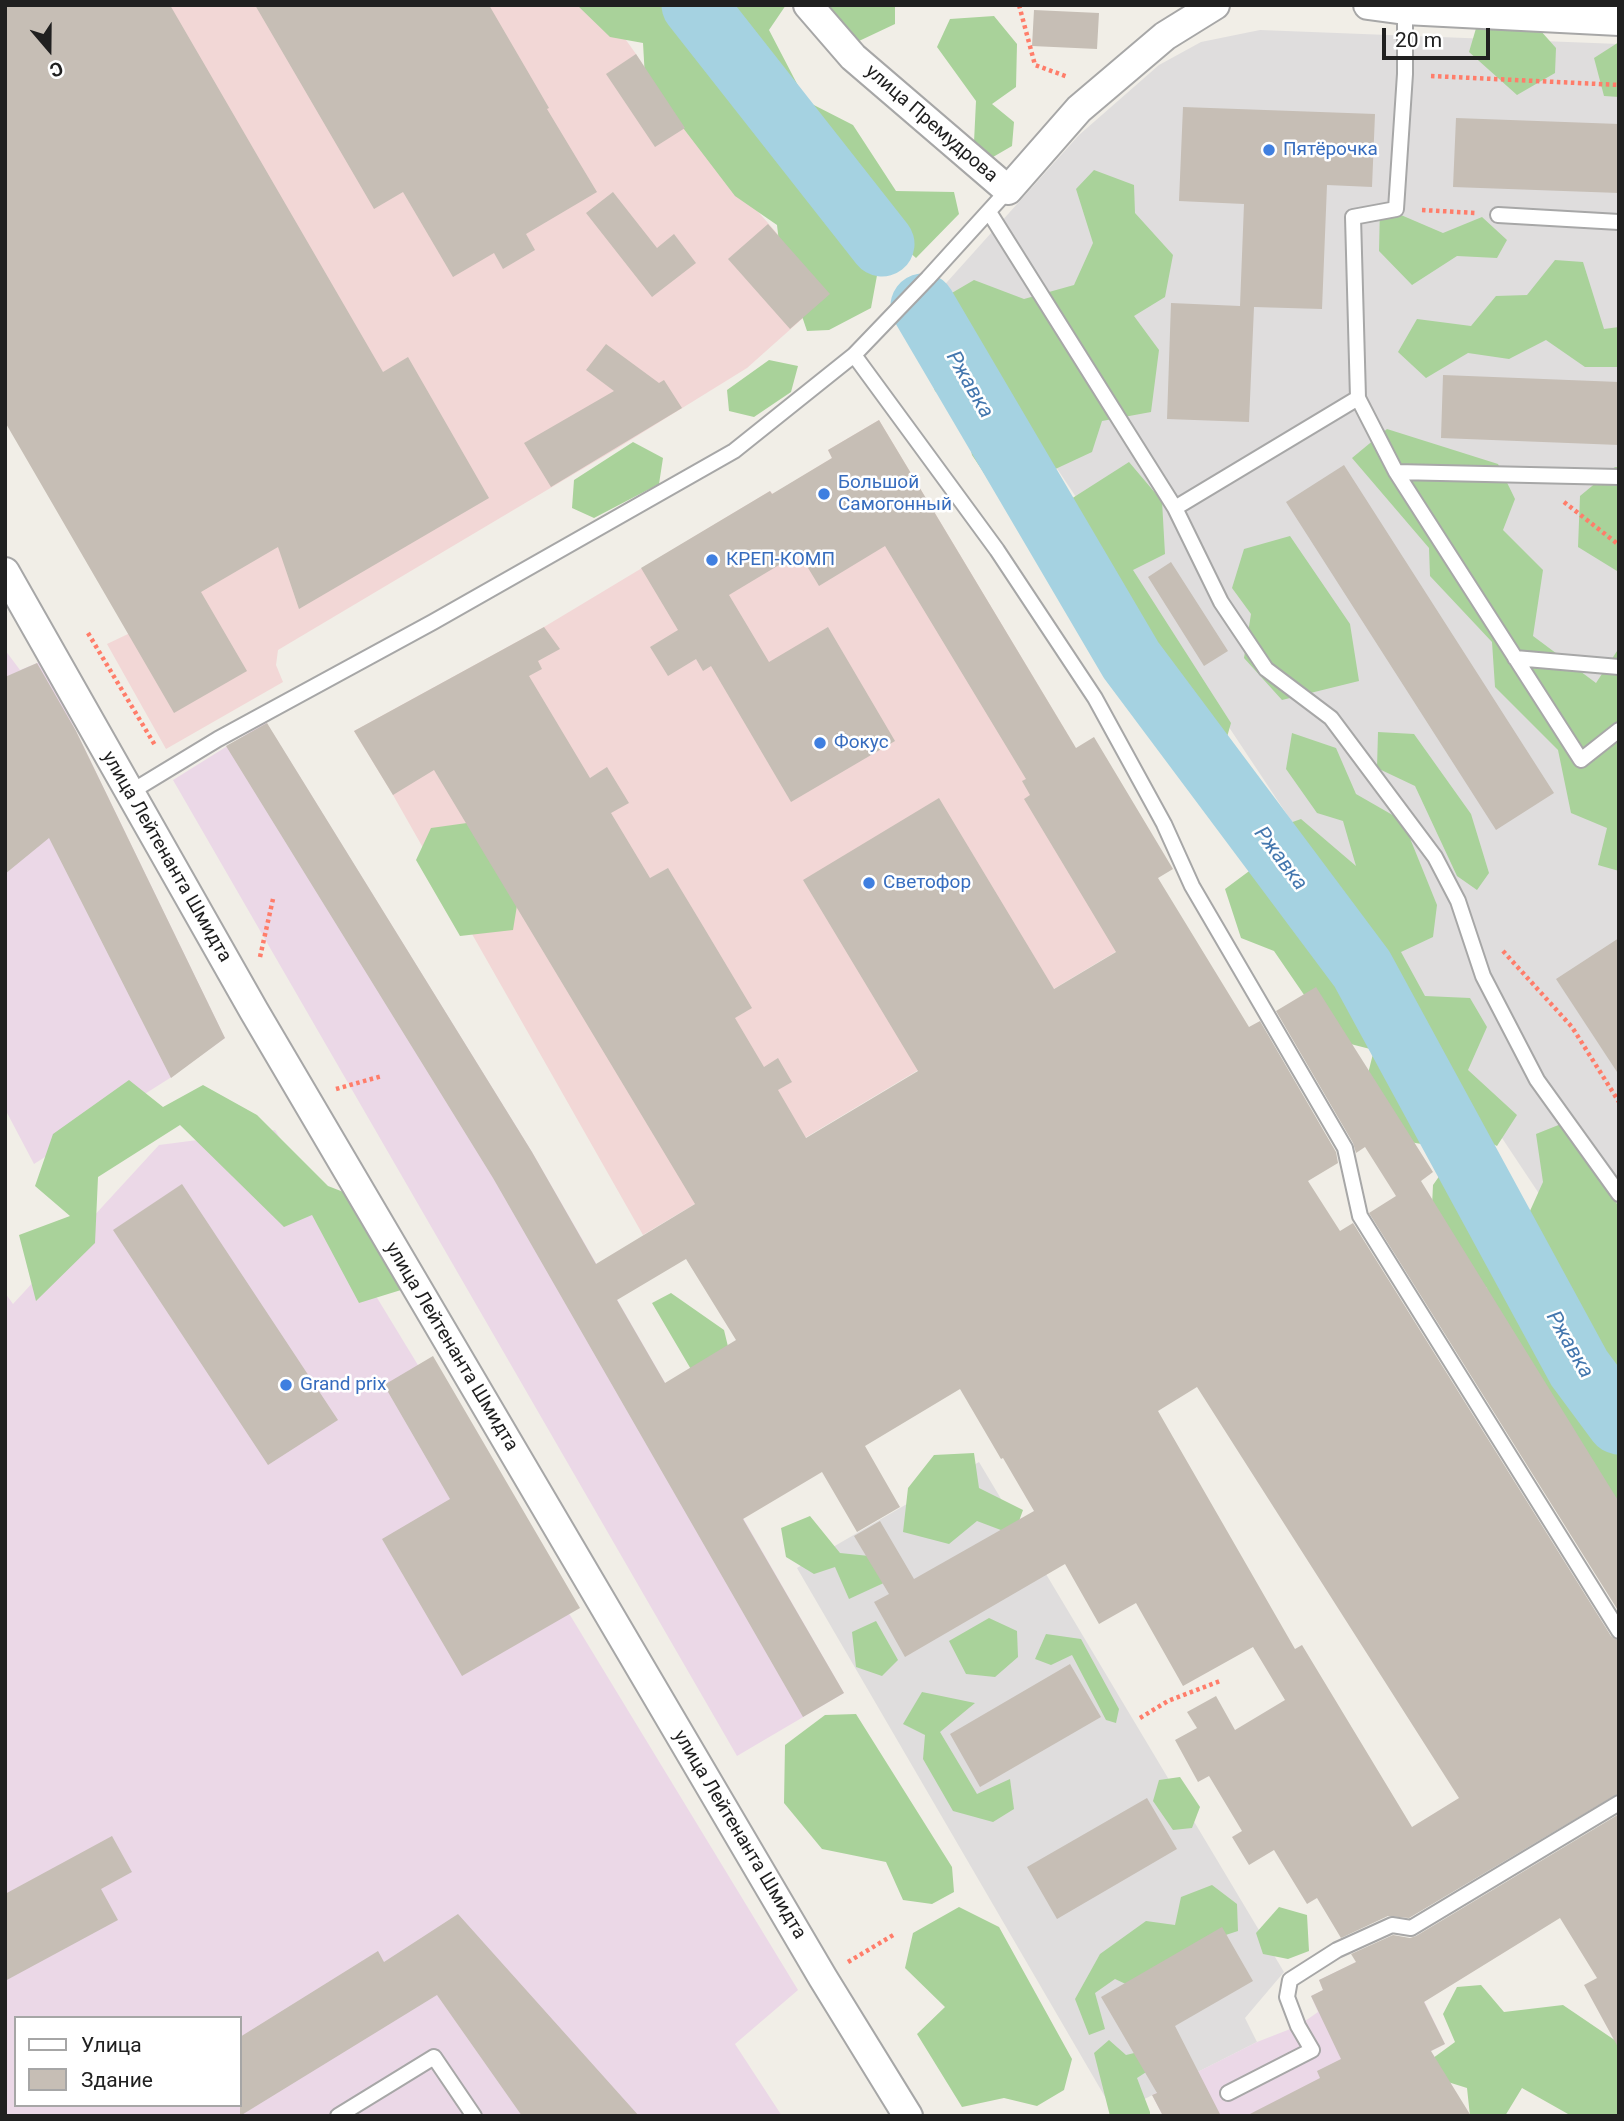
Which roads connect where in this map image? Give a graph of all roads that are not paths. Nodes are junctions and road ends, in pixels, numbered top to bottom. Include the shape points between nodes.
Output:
1 (808, 5) edge
2 (1215, 5) edge
3 (1368, 5) edge
4 (1405, 10) junction
5 (1619, 21) edge
6 (1008, 190) junction
7 (989, 212) junction
8 (1498, 215) road end
9 (1619, 222) edge
10 (854, 355) junction
11 (1358, 398) junction
12 (1396, 472) junction
13 (1619, 477) edge
14 (1175, 508) junction
15 (5, 572) edge
16 (1515, 659) junction
17 (1619, 667) edge
18 (1619, 730) edge
19 (129, 793) junction
20 (1619, 1194) edge
21 (1619, 1631) edge
22 (1619, 1803) edge
23 (1228, 2093) dead end
24 (338, 2116) edge
25 (474, 2116) edge
26 (908, 2116) edge

1 - 6 street, улица Премудрова via 853,57
2 - 6 street, улица Премудрова via 1165,36 1079,109
3 - 4 street
4 - 5 street
4 - 11 lane via 1396,209 1353,217
6 - 7 lane
7 - 10 lane
7 - 14 lane
8 - 9 lane
10 - 19 lane via 734,451
10 - 21 lane via 997,550 1095,698 1164,824 1192,886 1345,1148 1360,1216
11 - 12 lane
11 - 14 lane
12 - 13 lane
12 - 16 lane
14 - 20 lane via 1221,602 1266,669 1331,718 1435,857 1458,901 1483,976 1537,1080
15 - 19 street, улица Лейтенанта Шмидта
16 - 17 lane
16 - 18 lane via 1581,760
19 - 26 street, улица Лейтенанта Шмидта
22 - 23 lane via 1411,1928 1392,1925 1337,1950 1290,1980 1287,1997 1312,2050
24 - 25 lane via 434,2057

